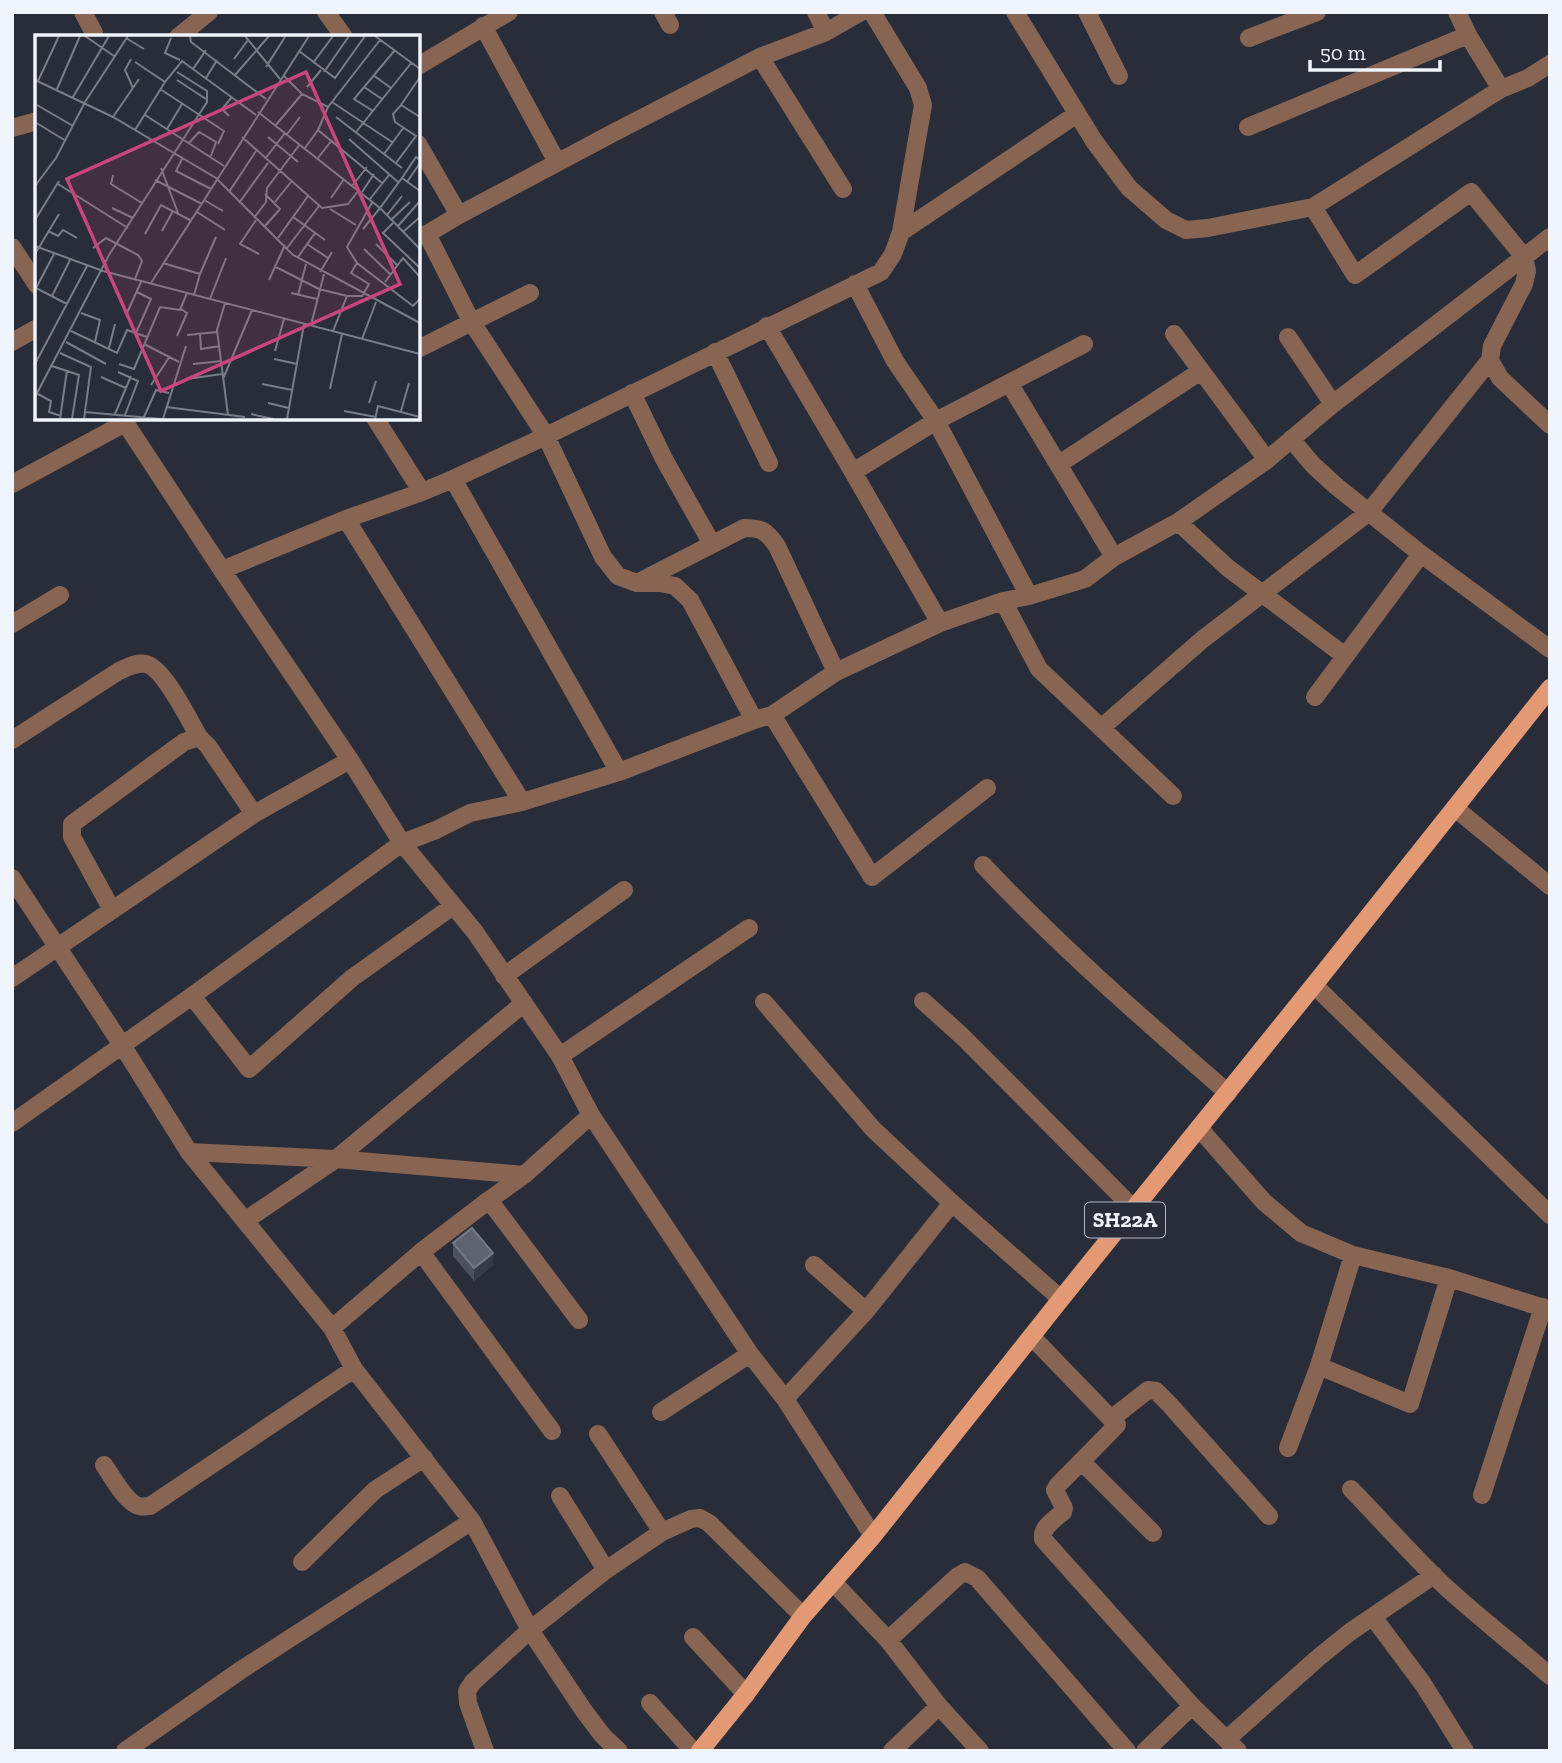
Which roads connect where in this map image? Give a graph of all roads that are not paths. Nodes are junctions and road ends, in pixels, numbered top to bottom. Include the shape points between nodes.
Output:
1 (83, 12) edge
2 (209, 12) edge
3 (326, 12) edge
4 (509, 12) edge
5 (816, 12) edge
6 (861, 12) edge
7 (872, 12) edge
8 (1015, 12) edge
9 (1087, 12) edge
10 (1317, 12) edge
11 (1457, 12) edge
12 (486, 20) edge
13 (826, 32) junction
14 (94, 33) dead end
15 (180, 35) edge
16 (343, 35) edge
17 (1468, 35) junction
18 (1249, 38) dead end
19 (760, 57) junction
20 (1550, 64) edge
21 (420, 65) edge
22 (1119, 76) dead end
23 (1501, 89) junction
24 (1077, 114) junction
25 (35, 122) edge
26 (1248, 127) dead end
27 (12, 128) edge
28 (420, 147) edge
29 (557, 162) junction
30 (843, 189) dead end
31 (1313, 207) junction
32 (459, 215) junction
33 (901, 232) junction
34 (423, 235) edge
35 (1550, 237) edge
36 (12, 247) edge
37 (1524, 257) junction
38 (35, 282) edge
39 (855, 284) junction
40 (530, 293) dead end
41 (471, 321) junction
42 (768, 326) junction
43 (35, 329) edge
44 (1174, 334) dead end
45 (1288, 337) dead end
46 (12, 341) edge
47 (1084, 344) dead end
48 (420, 348) edge
49 (715, 352) junction
50 (1490, 360) junction
51 (1201, 371) junction
52 (1009, 383) junction
53 (632, 393) junction
54 (1333, 404) junction
55 (377, 420) edge
56 (123, 421) edge
57 (936, 421) junction
58 (1550, 425) edge
59 (546, 436) junction
60 (1291, 439) junction
61 (1267, 460) junction
62 (769, 463) dead end
63 (1059, 464) junction
64 (853, 472) junction
65 (453, 479) junction
66 (12, 484) edge
67 (422, 492) junction
68 (1369, 512) junction
69 (346, 519) junction
70 (1178, 522) junction
71 (712, 544) junction
72 (1421, 554) junction
73 (1114, 557) junction
74 (222, 570) junction
75 (637, 583) junction
76 (1264, 594) junction
77 (60, 595) dead end
78 (1029, 596) junction
79 (1003, 601) junction
80 (940, 623) junction
81 (12, 624) edge
82 (1550, 649) edge
83 (1345, 656) junction
84 (836, 672) junction
85 (1315, 697) dead end
86 (1547, 698) edge
87 (763, 718) junction
88 (1101, 728) junction
89 (198, 737) junction
90 (12, 740) edge
91 (350, 760) junction
92 (619, 772) junction
93 (987, 788) dead end
94 (1173, 796) dead end
95 (522, 802) junction
96 (1455, 808) junction
97 (254, 814) junction
98 (402, 843) junction
99 (983, 865) dead end
100 (12, 878) edge
101 (1550, 886) edge
102 (624, 890) dead end
103 (453, 905) junction
104 (113, 910) junction
105 (749, 928) dead end
106 (58, 946) junction
107 (504, 976) junction
108 (12, 978) edge
109 (1314, 985) junction
110 (192, 996) junction
111 (923, 1001) dead end
112 (764, 1002) dead end
113 (524, 1003) junction
114 (122, 1045) junction
115 (560, 1056) junction
116 (1228, 1093) junction
117 (591, 1115) junction
118 (12, 1123) edge
119 (1199, 1128) junction
120 (189, 1152) junction
121 (336, 1159) junction
122 (524, 1175) junction
123 (489, 1200) junction
124 (952, 1203) junction
125 (1134, 1209) junction
126 (1550, 1215) edge
127 (246, 1220) junction
128 (421, 1252) junction
129 (1353, 1255) junction
130 (814, 1265) dead end
131 (1449, 1278) junction
132 (1061, 1299) junction
133 (1546, 1309) edge
134 (866, 1311) junction
135 (579, 1320) dead end
136 (332, 1328) junction
137 (1032, 1337) junction
138 (750, 1354) junction
139 (1319, 1366) junction
140 (354, 1369) junction
141 (785, 1399) junction
142 (661, 1412) dead end
143 (1111, 1419) junction
144 (552, 1431) dead end
145 (598, 1434) dead end
146 (1288, 1448) dead end
147 (424, 1458) junction
148 (1082, 1462) junction
149 (104, 1465) dead end
150 (1351, 1489) dead end
151 (1482, 1494) dead end
152 (560, 1496) dead end
153 (1269, 1516) dead end
154 (472, 1521) junction
155 (662, 1532) junction
156 (1153, 1533) dead end
157 (873, 1536) junction
158 (302, 1562) dead end
159 (606, 1570) junction
160 (1434, 1575) junction
161 (833, 1582) junction
162 (803, 1616) junction
163 (1373, 1617) junction
164 (530, 1630) junction
165 (693, 1637) dead end
166 (888, 1640) junction
167 (1550, 1676) edge
168 (746, 1694) junction
169 (650, 1703) dead end
170 (939, 1706) junction
171 (1192, 1706) junction
172 (1233, 1745) edge
173 (125, 1751) edge
174 (485, 1751) edge
175 (619, 1751) edge
176 (693, 1751) edge
177 (700, 1751) edge
178 (892, 1751) edge
179 (980, 1751) edge
180 (1127, 1751) edge
181 (1145, 1751) edge
182 (1465, 1751) edge

1 - 14 street
2 - 15 street
3 - 16 street
4 - 12 street
5 - 13 street
6 - 13 street
7 - 33 street via 918,88 923,105
8 - 24 street
9 - 22 street
10 - 18 street
11 - 17 street
12 - 21 street
12 - 29 street
13 - 19 street
17 - 23 street
17 - 26 street
19 - 29 street
19 - 30 street
20 - 23 street
23 - 31 street
24 - 31 street via 1129,188 1166,220 1186,230
24 - 33 street
25 - 27 street
28 - 32 street
29 - 32 street
31 - 37 street via 1355,275 1471,192
32 - 34 street
33 - 39 street via 881,272
34 - 41 street
35 - 37 street
36 - 38 street
37 - 50 street via 1524,284 1492,346
37 - 54 street
39 - 42 street
39 - 57 street via 895,361
40 - 41 street
41 - 48 street
41 - 59 street
42 - 49 street
42 - 64 street
43 - 46 street
44 - 51 street
45 - 54 street
47 - 52 street
49 - 53 street
49 - 62 street
50 - 58 street via 1500,378
50 - 68 street
51 - 61 street
51 - 63 street
52 - 57 street
52 - 63 street
53 - 59 street
53 - 71 street
54 - 60 street
55 - 67 street
56 - 66 street
56 - 74 street
57 - 64 street
57 - 78 street
59 - 65 street
59 - 75 street via 603,557 618,576
60 - 61 street
60 - 68 street via 1313,465
61 - 70 street
63 - 73 street
64 - 80 street
65 - 67 street
65 - 92 street
67 - 69 street
68 - 72 street
68 - 76 street
69 - 74 street
69 - 95 street
70 - 73 street
70 - 76 street
71 - 75 street
71 - 84 street via 744,528 767,532
72 - 82 street
72 - 83 street
73 - 78 street via 1085,579
74 - 91 street
75 - 87 street via 675,586 690,600
76 - 83 street
76 - 88 street via 1203,639
77 - 81 street
78 - 79 street
79 - 80 street
79 - 88 street via 1039,669
80 - 84 street
83 - 85 street
84 - 87 street
86 - 96 main road, SH22A
87 - 92 street
87 - 93 street via 872,877
88 - 94 street
89 - 90 street via 165,678 156,668 136,663
89 - 97 street
89 - 104 street via 184,742 72,824 72,837
91 - 97 street
91 - 98 street
92 - 95 street
95 - 98 street via 470,813
96 - 101 street
96 - 109 main road, SH22A
97 - 104 street
98 - 103 street
98 - 110 street
99 - 116 street via 1106,987
100 - 106 street
102 - 107 street
103 - 107 street
103 - 110 street via 352,978 249,1069
104 - 106 street
105 - 115 street
106 - 108 street
106 - 114 street
107 - 113 street
109 - 116 main road, SH22A
109 - 126 street
110 - 114 street
111 - 125 street
112 - 124 street via 873,1129
113 - 115 street
113 - 121 street
114 - 118 street
114 - 120 street
115 - 117 street
116 - 119 main road, SH22A
117 - 122 street
117 - 138 street
119 - 125 main road, SH22A
119 - 129 street via 1264,1202 1301,1233
120 - 121 street
120 - 127 street
121 - 122 street
121 - 127 street
122 - 123 street
123 - 128 street
123 - 135 street
124 - 132 street
124 - 134 street
125 - 132 main road, SH22A
127 - 136 street
128 - 136 street
128 - 144 street
129 - 131 street
129 - 139 street
130 - 134 street
131 - 133 street
131 - 139 street via 1410,1404
132 - 137 main road, SH22A
133 - 151 street
134 - 141 street
136 - 140 street
137 - 143 street
137 - 157 main road, SH22A
138 - 141 street
138 - 142 street
139 - 146 street
140 - 147 street
140 - 149 street via 150,1506 141,1507 128,1499
141 - 157 street
143 - 148 street via 1117,1425
143 - 153 street via 1147,1390 1156,1391
145 - 155 street
147 - 154 street
147 - 158 street via 375,1490
148 - 156 street
148 - 171 street via 1055,1490 1064,1508 1044,1529 1043,1539
150 - 160 street
152 - 159 street
154 - 164 street
154 - 173 street
155 - 159 street
155 - 162 street via 691,1519 709,1523
157 - 161 main road, SH22A
159 - 164 street
160 - 163 street
160 - 167 street
161 - 162 main road, SH22A
161 - 166 street
162 - 168 main road, SH22A
163 - 172 street via 1319,1657
163 - 182 street
164 - 174 street via 467,1691
164 - 175 street via 584,1712
165 - 168 street
166 - 170 street
166 - 180 street via 958,1576 971,1574
168 - 177 main road, SH22A
169 - 176 street
170 - 178 street
170 - 179 street
171 - 172 street
171 - 181 street

